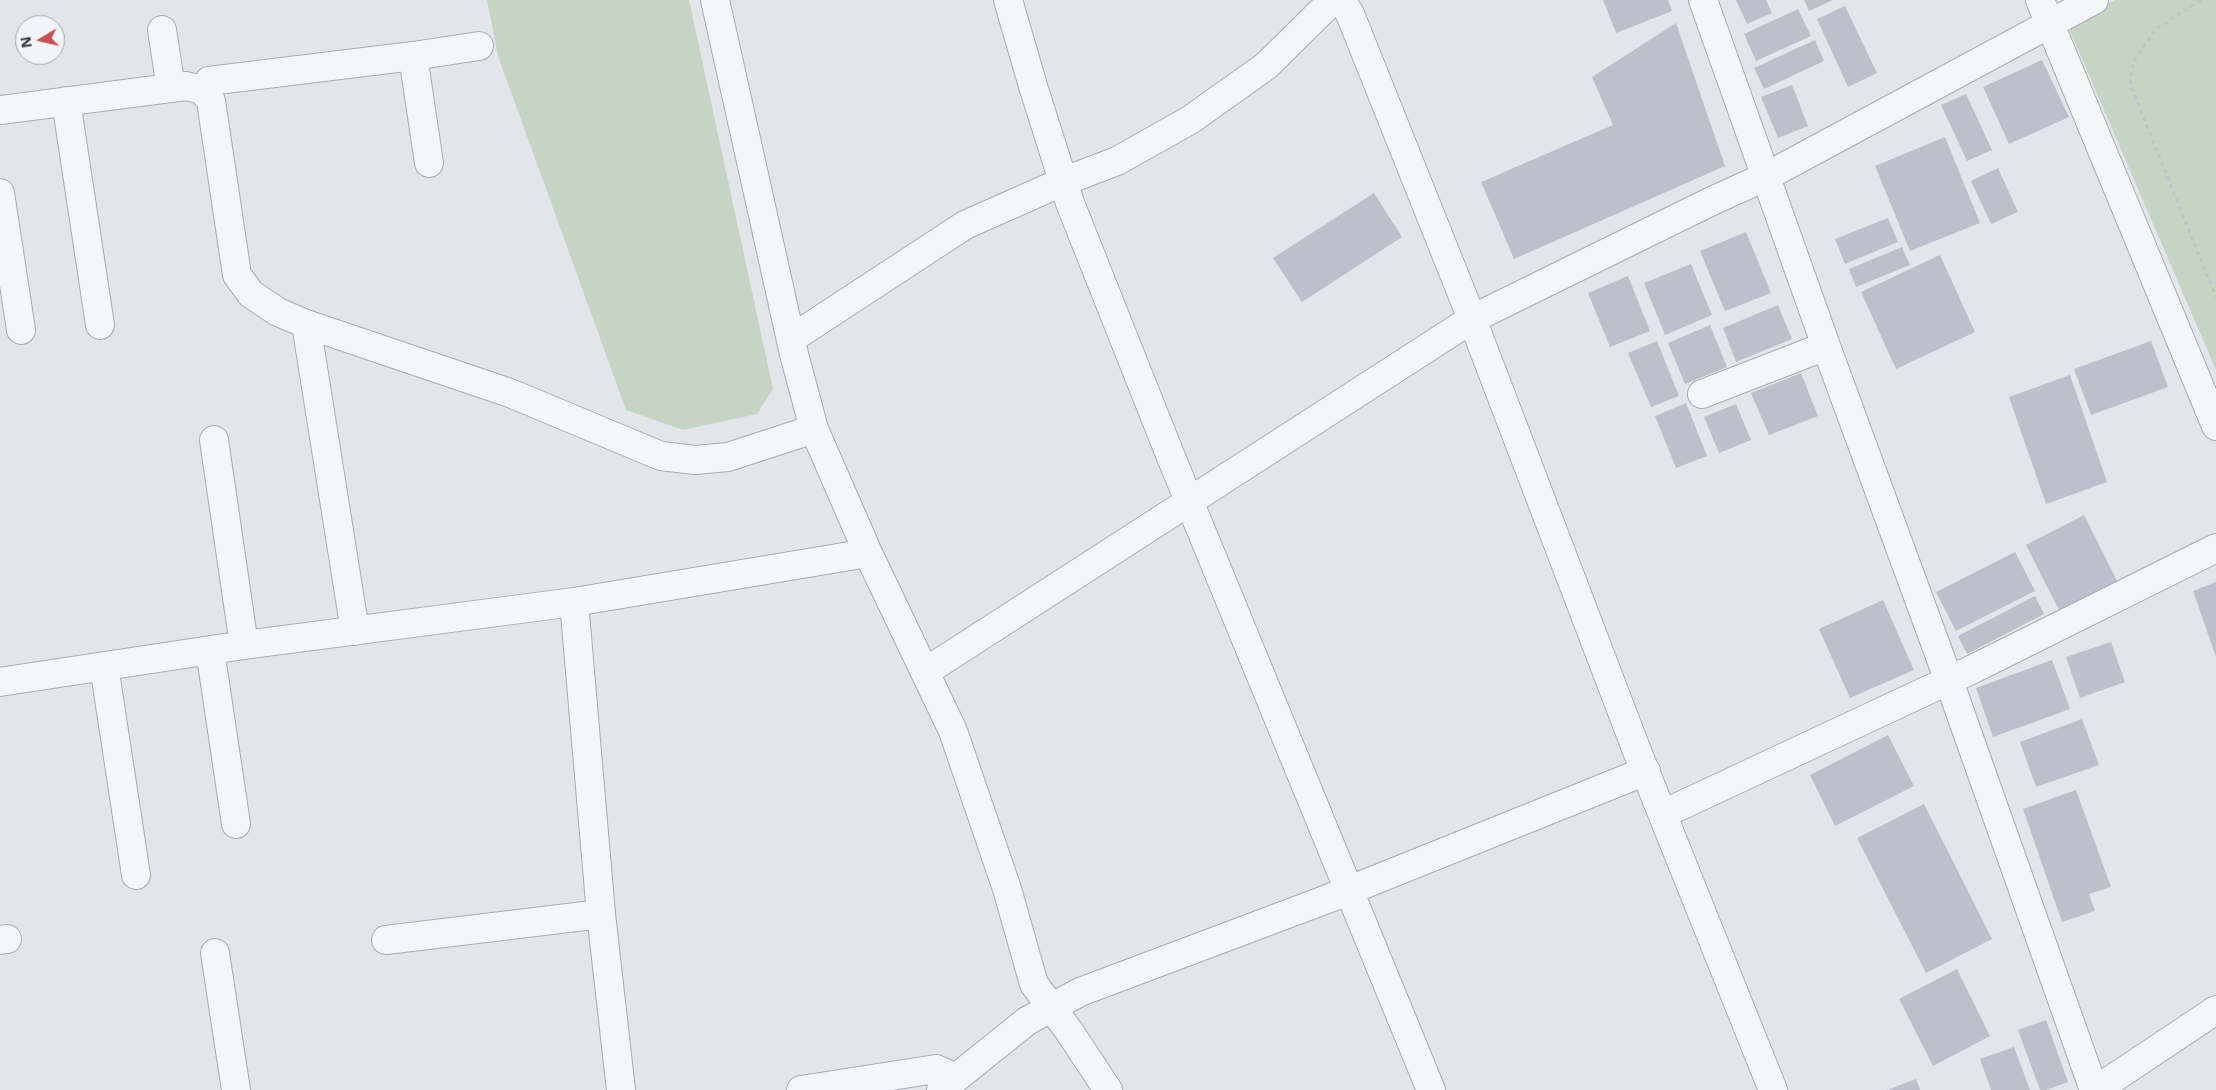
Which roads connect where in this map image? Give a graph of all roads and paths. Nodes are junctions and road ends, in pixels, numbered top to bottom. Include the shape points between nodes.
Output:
1 (716, 0) edge
2 (1008, 0) edge
3 (1333, 0) edge
4 (1341, 0) edge
5 (1703, 0) edge
6 (2094, 0) edge
7 (2201, 0) edge
8 (2045, 12) edge
9 (162, 30) dead end
10 (479, 46) dead end
11 (413, 56) junction
12 (186, 88) junction
13 (66, 101) junction
14 (0, 110) edge
15 (429, 163) dead end
16 (1767, 176) junction
17 (1062, 182) junction
18 (0, 193) edge
19 (2216, 297) edge
20 (1472, 320) junction
21 (306, 324) junction
22 (100, 325) dead end
23 (21, 330) dead end
24 (791, 339) junction
25 (1826, 346) junction
26 (1702, 394) dead end
27 (2216, 426) edge
28 (814, 430) junction
29 (214, 440) dead end
30 (1190, 501) junction
31 (2216, 548) edge
32 (868, 554) junction
33 (574, 602) junction
34 (355, 631) junction
35 (244, 645) junction
36 (210, 650) junction
37 (104, 666) junction
38 (926, 672) junction
39 (1949, 681) junction
40 (0, 682) edge
41 (1646, 771) junction
42 (1663, 814) junction
43 (236, 824) dead end
44 (136, 875) dead end
45 (1348, 890) junction
46 (601, 914) junction
47 (386, 940) dead end
48 (215, 953) dead end
49 (1051, 1008) junction
50 (2216, 1010) edge
51 (948, 1084) edge
52 (236, 1090) edge
53 (621, 1090) edge
54 (801, 1090) edge
55 (1108, 1090) edge
56 (1431, 1090) edge
57 (1773, 1090) edge
58 (2095, 1090) edge

1 - 24 street
2 - 17 street
3 - 17 street via 1266,66 1190,120 1117,161
4 - 20 street via 1350,14
5 - 16 street
6 - 8 street
7 - 19 path via 2156,30 2133,62 2130,84
8 - 16 street
8 - 27 street
9 - 12 street
10 - 11 street
11 - 12 street via 209,81
11 - 15 street
12 - 13 street
12 - 21 street via 211,101 237,275 251,294 278,312
13 - 14 street
13 - 22 street
16 - 20 street
16 - 25 street
17 - 24 street via 965,225
17 - 30 street
18 - 23 street
20 - 30 street
20 - 41 street
21 - 28 street via 510,393 661,456 695,460 728,457
21 - 34 street
24 - 28 street
25 - 26 street
25 - 39 street
28 - 32 street
29 - 35 street
30 - 38 street
30 - 45 street
31 - 39 street
32 - 33 street
32 - 38 street
33 - 34 street
33 - 46 street
34 - 35 street
35 - 36 street
36 - 37 street
36 - 43 street
37 - 40 street
37 - 44 street
38 - 49 street via 953,731 1008,889 1034,984
39 - 42 street
39 - 58 street
41 - 42 street
41 - 45 street
42 - 57 street
45 - 49 street via 1080,992
45 - 56 street
46 - 47 street
46 - 53 street
48 - 52 street
49 - 51 street via 1027,1021
49 - 55 street
50 - 58 street
51 - 54 street via 936,1070

